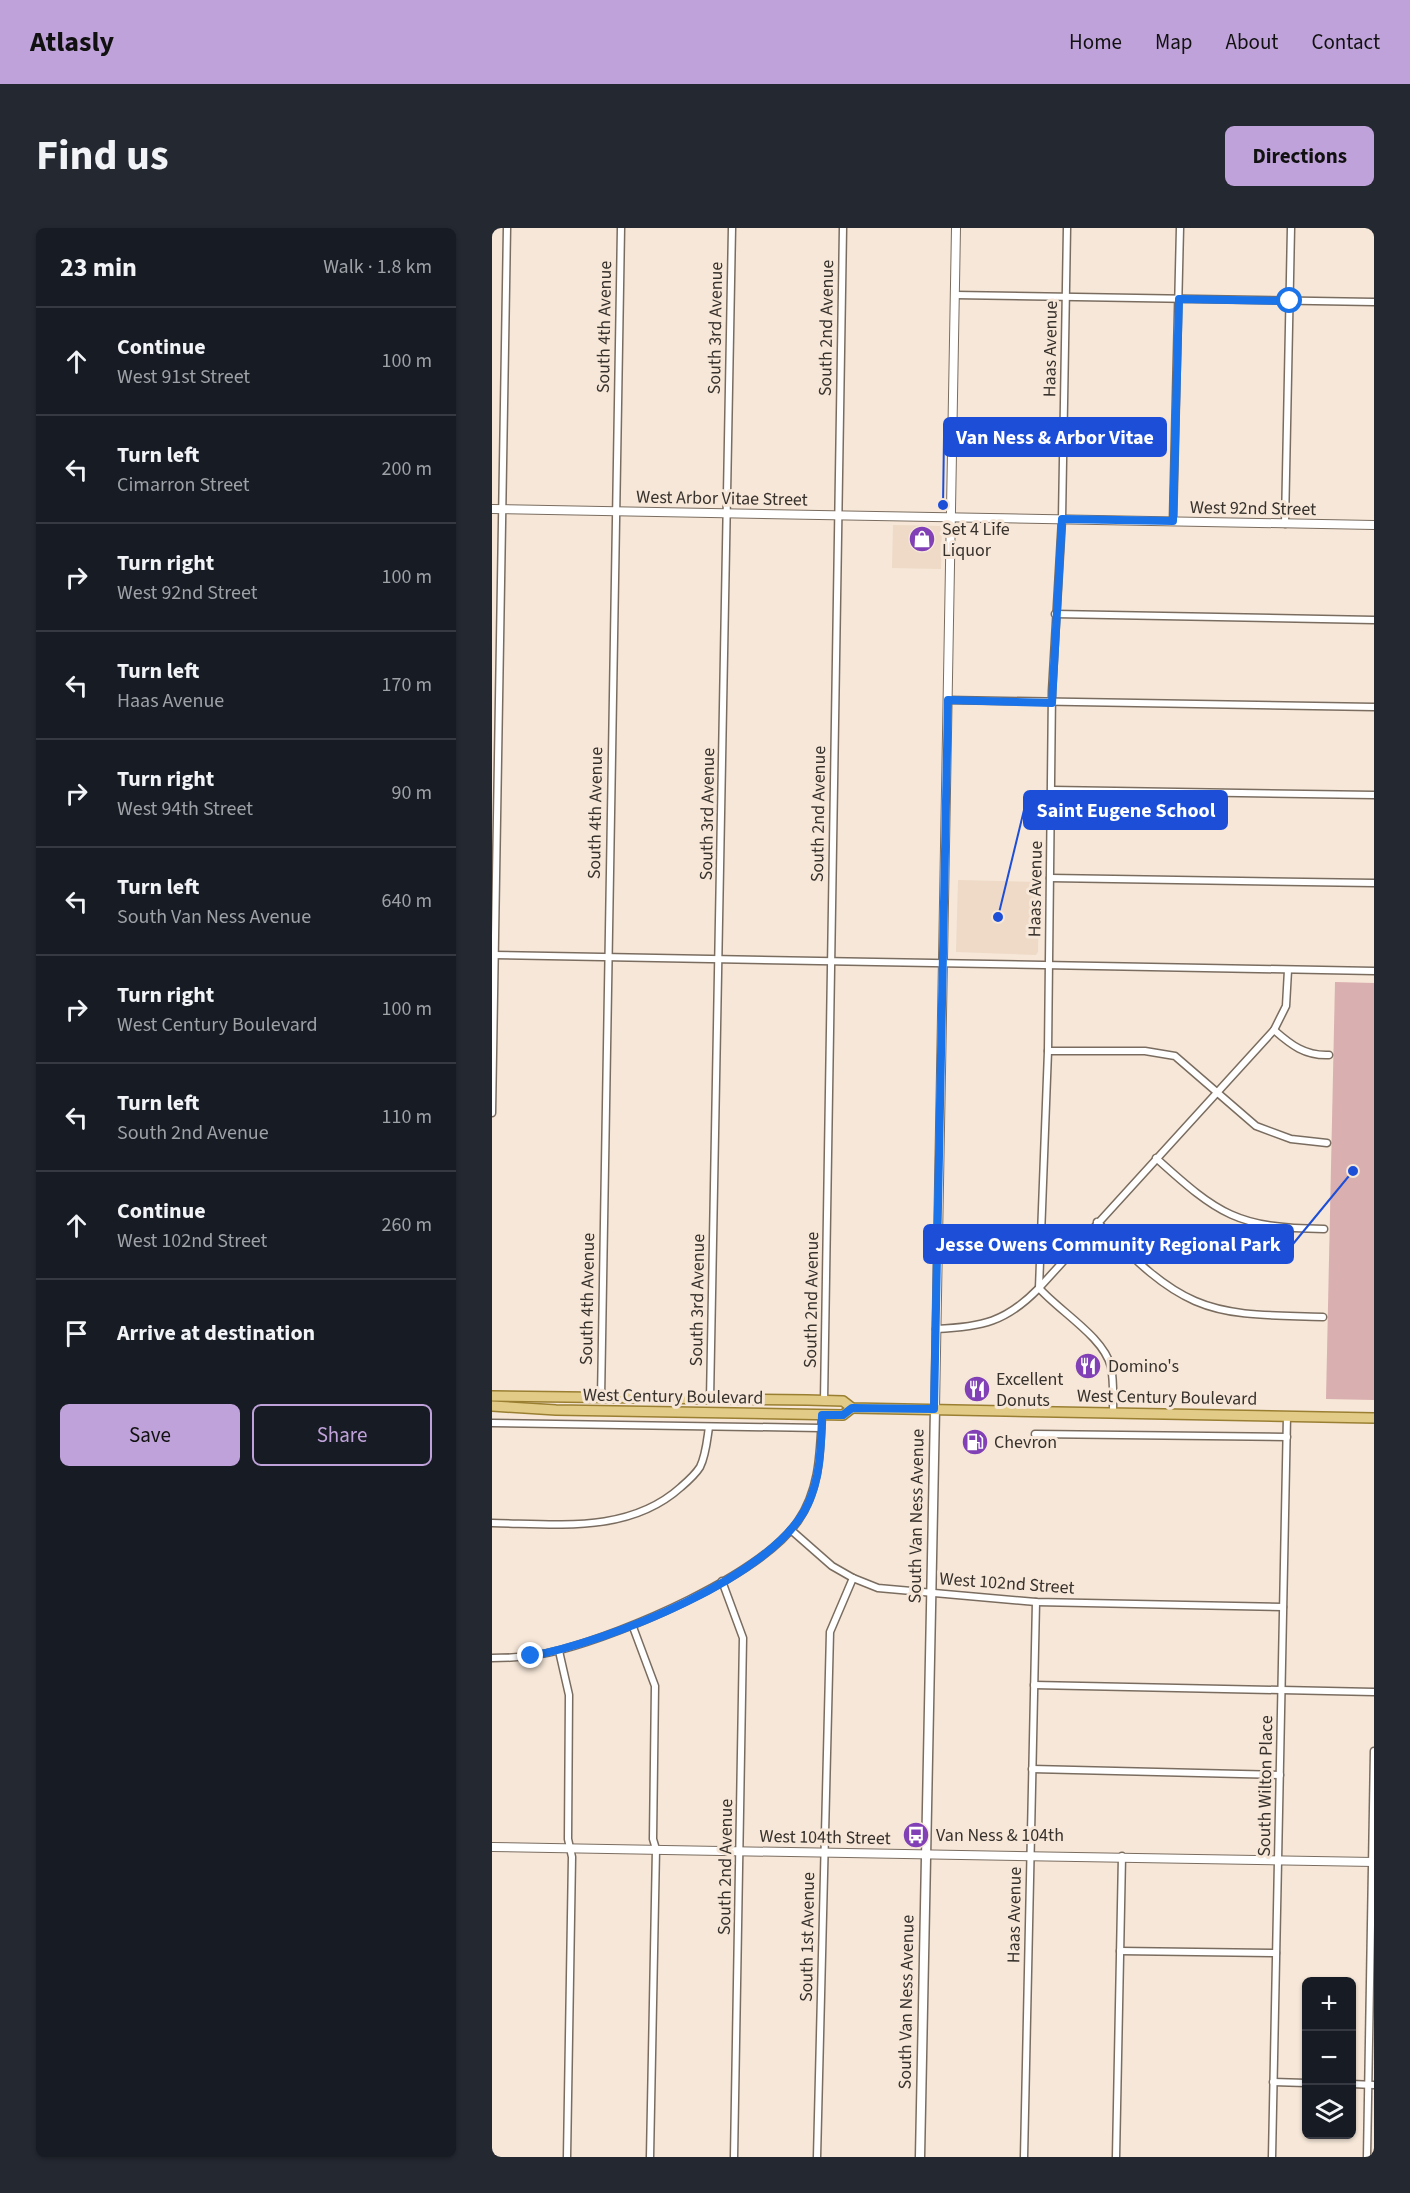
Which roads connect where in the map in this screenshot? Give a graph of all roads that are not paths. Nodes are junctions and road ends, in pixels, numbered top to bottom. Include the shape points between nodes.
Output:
1 (507, 228) edge
2 (621, 228) edge
3 (732, 228) edge
4 (843, 228) edge
5 (956, 228) edge
6 (1067, 228) edge
7 (1180, 228) edge
8 (1291, 228) edge
9 (955, 295) junction
10 (1066, 297) junction
11 (1179, 299) junction
12 (1290, 301) junction
13 (1374, 302) edge
14 (492, 509) edge
15 (503, 509) junction
16 (616, 511) junction
17 (727, 513) junction
18 (838, 515) junction
19 (951, 518) junction
20 (1062, 519) junction
21 (1173, 521) junction
22 (1285, 524) junction
23 (1374, 525) edge
24 (1055, 614) junction
25 (1374, 620) edge
26 (948, 700) junction
27 (1052, 703) junction
28 (1374, 707) edge
29 (1052, 790) junction
30 (1374, 795) edge
31 (1050, 878) junction
32 (1374, 883) edge
33 (494, 955) edge
34 (608, 955) junction
35 (719, 958) junction
36 (830, 960) junction
37 (944, 962) junction
38 (1049, 964) junction
39 (1288, 970) junction
40 (1374, 971) edge
41 (1274, 1030) junction
42 (1048, 1051) junction
43 (1329, 1055) dead end
44 (1218, 1093) junction
45 (492, 1113) edge
46 (1327, 1143) dead end
47 (1156, 1158) junction
48 (1098, 1222) junction
49 (1324, 1229) dead end
50 (1039, 1288) junction
51 (1323, 1317) dead end
52 (936, 1329) junction
53 (492, 1396) edge
54 (600, 1399) junction
55 (710, 1400) junction
56 (824, 1401) junction
57 (492, 1406) edge
58 (852, 1408) junction
59 (934, 1409) junction
60 (1113, 1413) junction
61 (822, 1415) junction
62 (1287, 1416) junction
63 (1374, 1418) edge
64 (492, 1423) edge
65 (709, 1427) junction
66 (821, 1428) junction
67 (1035, 1434) dead end
68 (1287, 1437) junction
69 (492, 1523) edge
70 (791, 1530) junction
71 (853, 1578) junction
72 (722, 1581) junction
73 (931, 1593) junction
74 (1036, 1602) junction
75 (1283, 1607) junction
76 (633, 1627) junction
77 (559, 1651) junction
78 (492, 1658) edge
79 (1034, 1685) junction
80 (1281, 1690) junction
81 (1374, 1692) edge
82 (1374, 1751) edge
83 (1032, 1769) junction
84 (1280, 1775) junction
85 (492, 1847) edge
86 (570, 1848) junction
87 (656, 1849) junction
88 (740, 1850) junction
89 (824, 1852) junction
90 (926, 1853) junction
91 (1031, 1855) junction
92 (1122, 1856) junction
93 (1278, 1859) junction
94 (1373, 1862) edge
95 (1120, 1951) junction
96 (1276, 1953) junction
97 (1273, 2082) junction
98 (1302, 2083) edge
99 (1356, 2084) edge
100 (1371, 2085) edge
101 (567, 2157) edge
102 (650, 2157) edge
103 (734, 2157) edge
104 (817, 2157) edge
105 (920, 2157) edge
106 (1024, 2157) edge
107 (1116, 2157) edge
108 (1272, 2157) edge
109 (1367, 2157) edge

1 - 15 street
2 - 16 street, South 4th Avenue
3 - 17 street, South 3rd Avenue
4 - 18 street, South 2nd Avenue
5 - 9 street, South Van Ness Avenue
6 - 10 street, Haas Avenue
7 - 11 street
8 - 12 street
9 - 10 street
9 - 19 street, South Van Ness Avenue
10 - 11 street
10 - 20 street, Haas Avenue
11 - 12 street
11 - 21 street
12 - 13 street
12 - 22 street
14 - 15 street, West Arbor Vitae Street
15 - 16 street, West Arbor Vitae Street
15 - 33 street
16 - 17 street, West Arbor Vitae Street
16 - 34 street, South 4th Avenue
17 - 18 street, West Arbor Vitae Street
17 - 35 street, South 3rd Avenue
18 - 19 street, West Arbor Vitae Street
18 - 36 street, South 2nd Avenue
19 - 20 street, West 92nd Street
19 - 26 street, South Van Ness Avenue
20 - 21 street, West 92nd Street
20 - 24 street, Haas Avenue
21 - 22 street, West 92nd Street
22 - 23 street, West 92nd Street
24 - 25 street
24 - 27 street, Haas Avenue
26 - 27 street
26 - 37 street, South Van Ness Avenue
27 - 28 street
27 - 29 street, Haas Avenue
29 - 30 street
29 - 31 street, Haas Avenue
31 - 32 street
31 - 38 street, Haas Avenue
33 - 34 street
33 - 45 street
34 - 35 street
34 - 54 street, South 4th Avenue
35 - 36 street
35 - 55 street, South 3rd Avenue
36 - 37 street
36 - 56 street, South 2nd Avenue
37 - 38 street
37 - 52 street, South Van Ness Avenue
38 - 39 street
38 - 42 street, Haas Avenue
39 - 40 street
39 - 41 street via 1286,1006
41 - 43 street via 1298,1050
41 - 44 street
42 - 44 street via 1162,1052 1186,1064
42 - 50 street, Haas Avenue
44 - 46 street via 1272,1134
44 - 47 street
47 - 48 street
47 - 49 street via 1206,1201 1240,1219 1268,1227
48 - 50 street
48 - 51 street via 1157,1278 1195,1301 1236,1312
50 - 52 street via 996,1321
50 - 60 street via 1106,1357 1111,1368
52 - 59 street, South Van Ness Avenue
53 - 54 main road, West Century Boulevard
54 - 55 main road, West Century Boulevard
55 - 56 main road, West Century Boulevard
56 - 58 main road, West Century Boulevard via 843,1401
57 - 61 main road, West Century Boulevard
58 - 59 main road, West Century Boulevard
58 - 61 main road, West Century Boulevard via 843,1415
59 - 60 main road, West Century Boulevard
59 - 73 main road, South Van Ness Avenue
60 - 62 main road, West Century Boulevard
61 - 66 street
62 - 63 main road, West Century Boulevard
62 - 68 street, South Wilton Place
64 - 65 street, West Century Boulevard
65 - 66 street, West Century Boulevard
65 - 69 street via 699,1469 674,1494 642,1512 613,1522 590,1524
66 - 70 street via 819,1473 808,1504
67 - 68 street
68 - 75 street, South Wilton Place
70 - 71 street, West 102nd Street via 832,1566
70 - 72 street via 760,1557
71 - 73 street, West 102nd Street via 878,1588
71 - 89 street, South 1st Avenue via 830,1632
72 - 76 street
72 - 88 street, South 2nd Avenue via 743,1638
73 - 74 street, West 102nd Street
73 - 90 main road, South Van Ness Avenue
74 - 75 street, West 102nd Street
74 - 79 street, Haas Avenue
75 - 80 street, South Wilton Place
76 - 77 street
76 - 87 street via 656,1686
77 - 78 street
77 - 86 street via 569,1695
79 - 80 street
79 - 83 street, Haas Avenue
80 - 81 street
80 - 84 street, South Wilton Place
82 - 94 street
83 - 84 street
83 - 91 street, Haas Avenue
84 - 93 street, South Wilton Place
85 - 86 street, West 104th Street
86 - 87 street, West 104th Street
86 - 101 street
87 - 88 street, West 104th Street
87 - 102 street
88 - 89 street, West 104th Street
88 - 103 street, South 2nd Avenue
89 - 90 street, West 104th Street
89 - 104 street, South 1st Avenue
90 - 91 street, West 104th Street
90 - 105 main road, South Van Ness Avenue
91 - 92 street, West 104th Street
91 - 106 street, Haas Avenue
92 - 93 street, West 104th Street
92 - 95 street
93 - 94 street, West 104th Street
93 - 96 street, South Wilton Place
94 - 100 street
95 - 96 street
95 - 107 street
96 - 97 street, South Wilton Place
97 - 98 street
97 - 108 street, South Wilton Place
99 - 100 street
100 - 109 street

